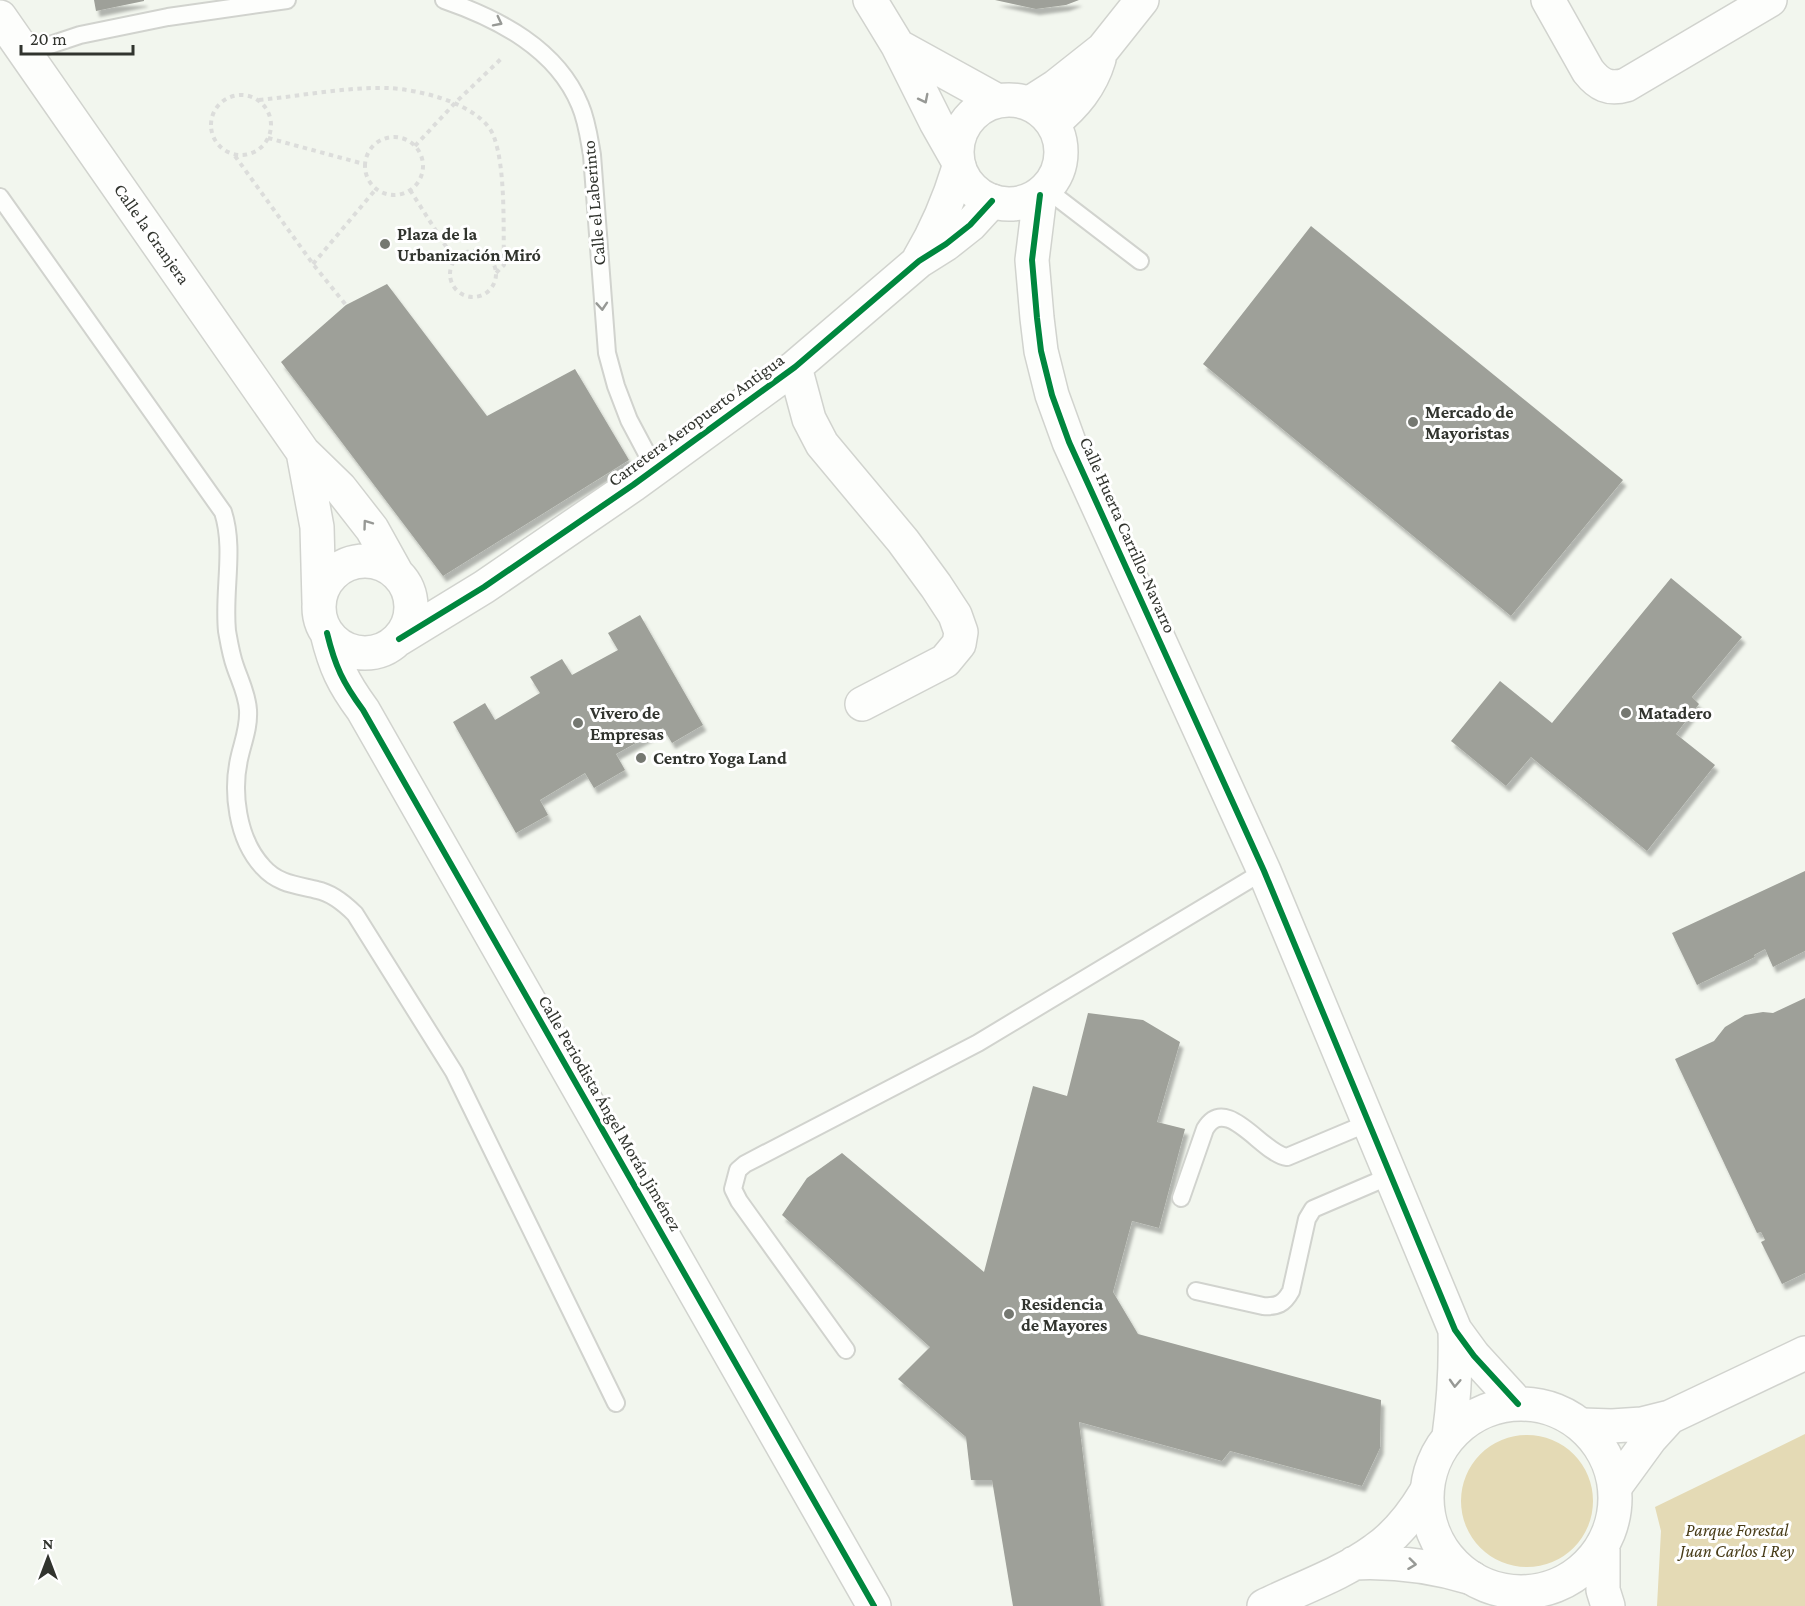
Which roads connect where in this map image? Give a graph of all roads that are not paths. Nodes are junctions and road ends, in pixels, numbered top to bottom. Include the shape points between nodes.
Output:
1 (287, 0) edge
2 (444, 0) edge
3 (870, 0) edge
4 (1142, 0) edge
5 (1548, 0) edge
6 (1770, 0) edge
7 (0, 17) edge
8 (898, 46) junction
9 (26, 53) junction
10 (996, 100) junction
11 (1041, 113) junction
12 (958, 163) junction
13 (1043, 192) junction
14 (0, 197) edge
15 (996, 202) junction
16 (1032, 260) junction
17 (919, 261) junction
18 (1140, 261) dead end
19 (795, 367) junction
20 (303, 452) junction
21 (655, 469) junction
22 (401, 579) junction
23 (463, 600) junction
24 (323, 619) junction
25 (387, 646) junction
26 (862, 704) dead end
27 (363, 710) junction
28 (1264, 871) junction
29 (1368, 1123) junction
30 (1390, 1176) junction
31 (1181, 1198) dead end
32 (1196, 1291) dead end
33 (1455, 1330) junction
34 (846, 1350) dead end
35 (1805, 1353) edge
36 (616, 1403) dead end
37 (1518, 1404) junction
38 (1670, 1417) junction
39 (1582, 1425) junction
40 (1449, 1436) junction
41 (1615, 1487) junction
42 (1426, 1492) junction
43 (1604, 1544) junction
44 (1354, 1563) junction
45 (1472, 1578) junction
46 (1529, 1599) edge
47 (874, 1606) edge
48 (1264, 1606) edge
49 (1608, 1606) edge

1 - 9 lane via 168,17 80,35
2 -> 21 lane, Calle el Laberinto via 524,37 556,66 580,104 592,155 607,353 629,420
3 - 8 street
4 - 11 street via 1103,49 1096,71 1071,108
5 - 6 street via 1588,71 1596,81 1613,87 1626,85
7 - 9 street, Calle la Granjera
8 - 10 street
8 -> 12 street
9 - 20 street, Calle la Granjera
10 - 11 street via 1013,99
10 - 12 street via 965,123 958,140
11 - 13 street via 1059,136 1062,150 1058,171
12 - 15 street via 972,188
12 - 17 street, Carretera Aeropuerto Antigua via 949,200
13 - 15 street via 1021,202
13 - 16 street, Calle Huerta Carrillo-Navarro
13 - 18 lane
14 - 36 lane via 223,513 229,543 225,606 228,634 248,710 236,791 250,850 264,869 279,880 331,895 359,920 454,1072
15 - 16 street, Calle Huerta Carrillo-Navarro
15 - 17 street, Carretera Aeropuerto Antigua
16 - 28 street, Calle Huerta Carrillo-Navarro via 1041,351 1069,442
17 - 19 street, Carretera Aeropuerto Antigua
19 - 21 street, Carretera Aeropuerto Antigua
19 - 26 street via 809,419 822,444 909,550 955,615 961,632 959,644 945,661
22 -> 20 street, Calle la Granjera via 372,529 340,488
20 - 24 street, Calle la Granjera via 317,527
21 - 23 street, Carretera Aeropuerto Antigua
22 - 23 street via 423,593
22 - 24 street via 371,561 342,568 322,589
22 - 25 street via 410,598 411,613 407,627
23 - 25 street, Carretera Aeropuerto Antigua
24 - 25 street via 340,646 357,653
24 - 27 street, Calle Periodista Ángel Morán Jiménez via 333,661
25 - 27 street via 368,680
27 - 47 street, Calle Periodista Ángel Morán Jiménez
28 - 29 street, Calle Huerta Carrillo-Navarro
28 - 34 lane via 978,1043 738,1170 733,1189 740,1201
29 - 30 street, Calle Huerta Carrillo-Navarro
29 - 31 lane via 1287,1156 1278,1155 1234,1120 1216,1118 1205,1129
30 - 32 lane via 1313,1209 1307,1219 1290,1291 1281,1304 1263,1306
30 - 33 street, Calle Huerta Carrillo-Navarro
33 - 37 street
33 -> 40 street via 1456,1377
35 - 38 street
37 - 39 street via 1550,1408
37 - 40 street via 1492,1407 1469,1418
38 - 39 street via 1632,1425
38 - 41 street
39 - 41 street via 1598,1443
40 - 42 street via 1438,1452
41 - 43 street via 1614,1513
42 - 44 street via 1395,1533
42 - 45 street via 1437,1541 1446,1556
43 - 46 street via 1588,1564 1567,1580
43 - 49 street
44 -> 45 street via 1414,1564
44 - 48 street
45 - 46 street

